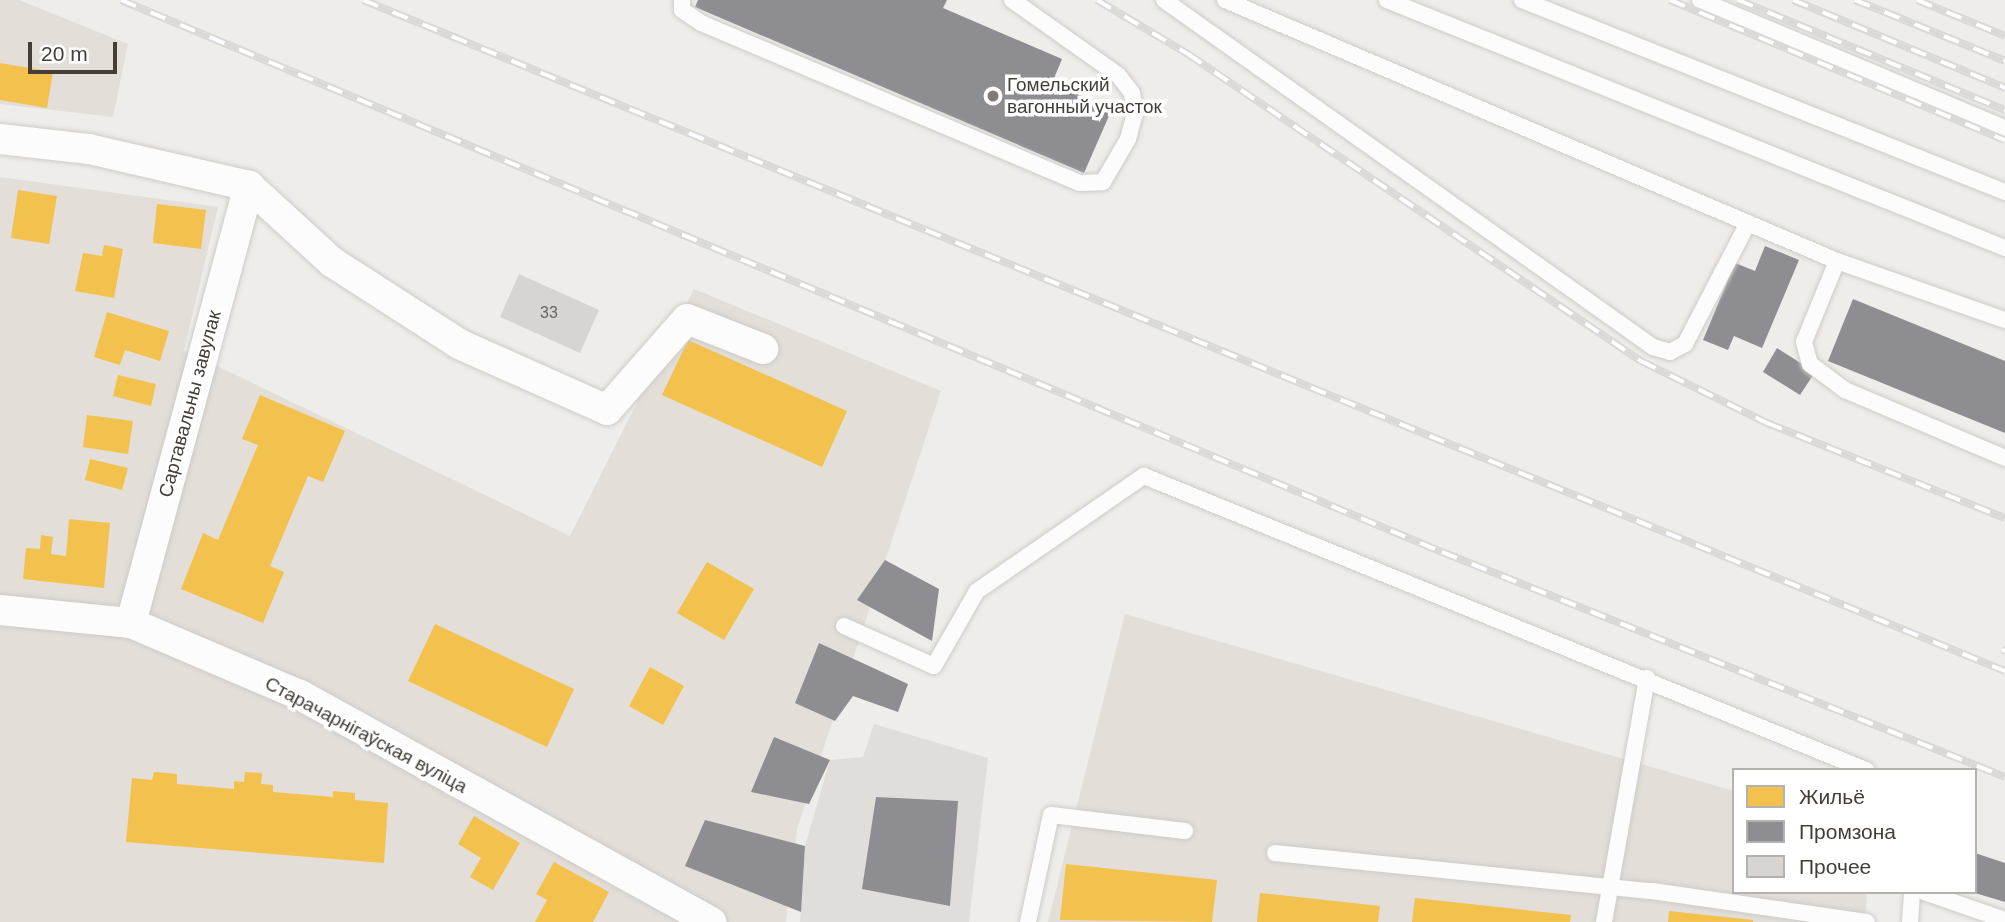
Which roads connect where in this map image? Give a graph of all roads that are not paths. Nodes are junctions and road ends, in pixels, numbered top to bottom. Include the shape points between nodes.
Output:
1 (682, 0) edge
2 (1012, 0) edge
3 (1164, 0) edge
4 (1225, 0) edge
5 (1387, 0) edge
6 (1522, 0) edge
7 (1700, 0) edge
8 (2005, 128) edge
9 (0, 139) edge
10 (249, 186) junction
11 (2005, 192) edge
12 (1748, 223) junction
13 (2005, 248) edge
14 (1837, 261) junction
15 (2005, 320) edge
16 (763, 349) dead end
17 (2005, 458) edge
18 (0, 610) edge
19 (131, 623) junction
20 (844, 626) dead end
21 (1647, 678) junction
22 (1861, 768) edge
23 (1185, 831) dead end
24 (1275, 853) dead end
25 (1608, 890) junction
26 (1912, 894) edge
27 (1930, 894) edge
28 (2005, 920) edge
29 (711, 922) edge
30 (1028, 922) edge
31 (1604, 922) edge
32 (1867, 922) edge
33 (1910, 922) edge

1 - 2 lane via 682,10 701,23 1079,183 1103,182 1128,139 1135,112 1132,93 1118,75
3 - 12 lane via 1653,347 1670,352 1685,344
4 - 12 lane
5 - 13 lane
6 - 11 lane
7 - 8 lane
9 - 10 street via 89,149
10 - 16 street via 332,262 459,344 607,410 687,319
10 - 19 street, Сартавальны завулак
12 - 14 lane
14 - 15 lane
14 - 17 lane via 1804,342 1810,364 1845,390
18 - 19 street, Старачарнігаўская вуліца
19 - 29 street, Старачарнігаўская вуліца via 300,695
20 - 21 lane via 934,666 977,591 1144,476
21 - 22 lane
21 - 25 lane
23 - 30 lane via 1051,815
24 - 25 lane
25 - 31 lane
25 - 32 lane via 1652,891
26 - 33 lane
27 - 28 lane

